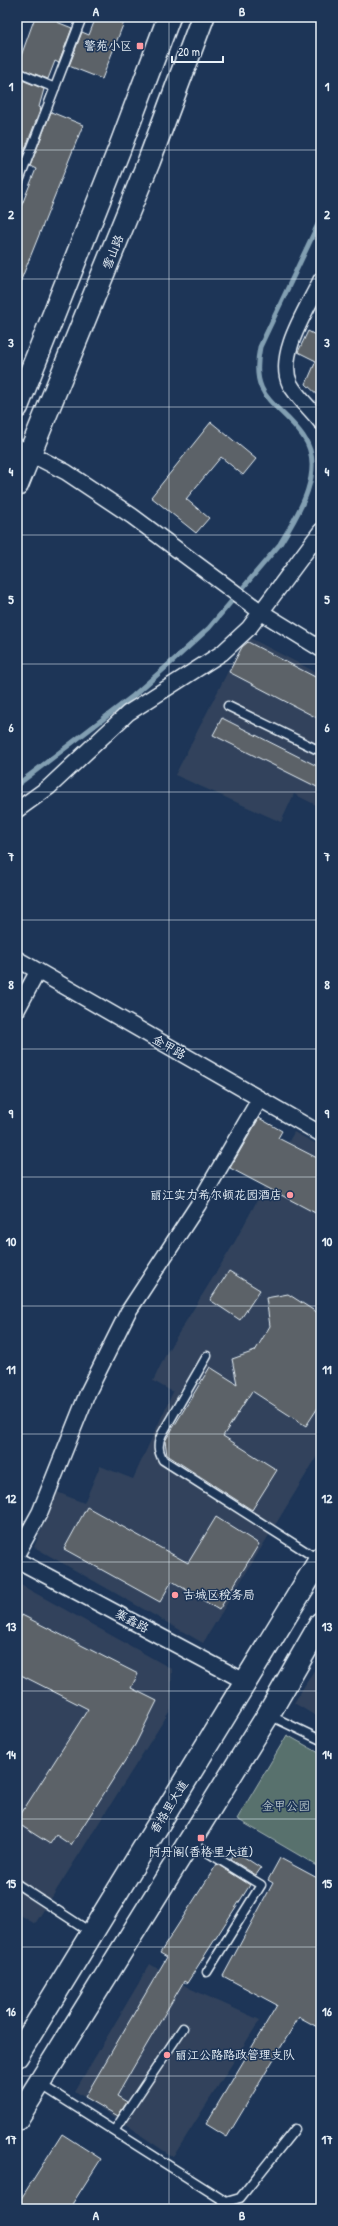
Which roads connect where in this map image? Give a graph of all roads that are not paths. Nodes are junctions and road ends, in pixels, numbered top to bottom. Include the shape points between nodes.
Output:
1 (82, 17) edge
2 (169, 17) edge
3 (203, 17) edge
4 (17, 72) edge
5 (55, 88) junction
6 (17, 186) edge
7 (321, 280) edge
8 (17, 407) edge
9 (321, 422) edge
10 (24, 450) edge
11 (17, 485) edge
12 (321, 531) edge
13 (261, 612) junction
14 (321, 649) edge
15 (228, 706) dead end
16 (321, 747) edge
17 (17, 810) edge
18 (17, 959) edge
19 (38, 971) junction
20 (17, 1010) edge
21 (259, 1100) junction
22 (321, 1134) edge
23 (207, 1356) dead end
24 (17, 1554) edge
25 (320, 1559) edge
26 (17, 1560) edge
27 (321, 1623) edge
28 (246, 1682) junction
29 (268, 1715) junction
30 (321, 1740) edge
31 (188, 1840) junction
32 (17, 1884) edge
33 (92, 1934) junction
34 (207, 1972) dead end
35 (183, 2028) dead end
36 (17, 2056) edge
37 (39, 2083) junction
38 (17, 2119) edge
39 (295, 2129) dead end
40 (114, 2131) junction

1 - 5 lane
2 - 8 main road
3 - 10 main road, 雪山路 via 149,161
4 - 5 lane
5 - 6 lane
7 - 9 street via 290,343 286,360 291,385
10 - 11 main road, 雪山路
10 - 13 street via 66,472 132,516
12 - 13 street
13 - 14 street
13 - 17 street via 249,628 226,650 128,713 49,787
15 - 16 lane via 316,749
18 - 19 street, 金甲路
19 - 20 street
19 - 21 street, 金甲路
21 - 22 street, 金甲路
21 - 24 street via 198,1205 128,1312 88,1392 40,1512
23 - 25 lane via 162,1434 158,1444 160,1455 163,1460
25 - 28 main road, 香格里大道
26 - 28 street, 寨鑫路
27 - 29 main road
28 - 33 main road, 香格里大道
29 - 30 lane
29 - 31 main road
31 - 34 lane via 261,1885
31 - 37 main road
32 - 33 lane
33 - 36 main road, 香格里大道
35 - 40 lane
37 - 38 main road
37 - 40 lane
39 - 40 lane via 240,2198 226,2202

